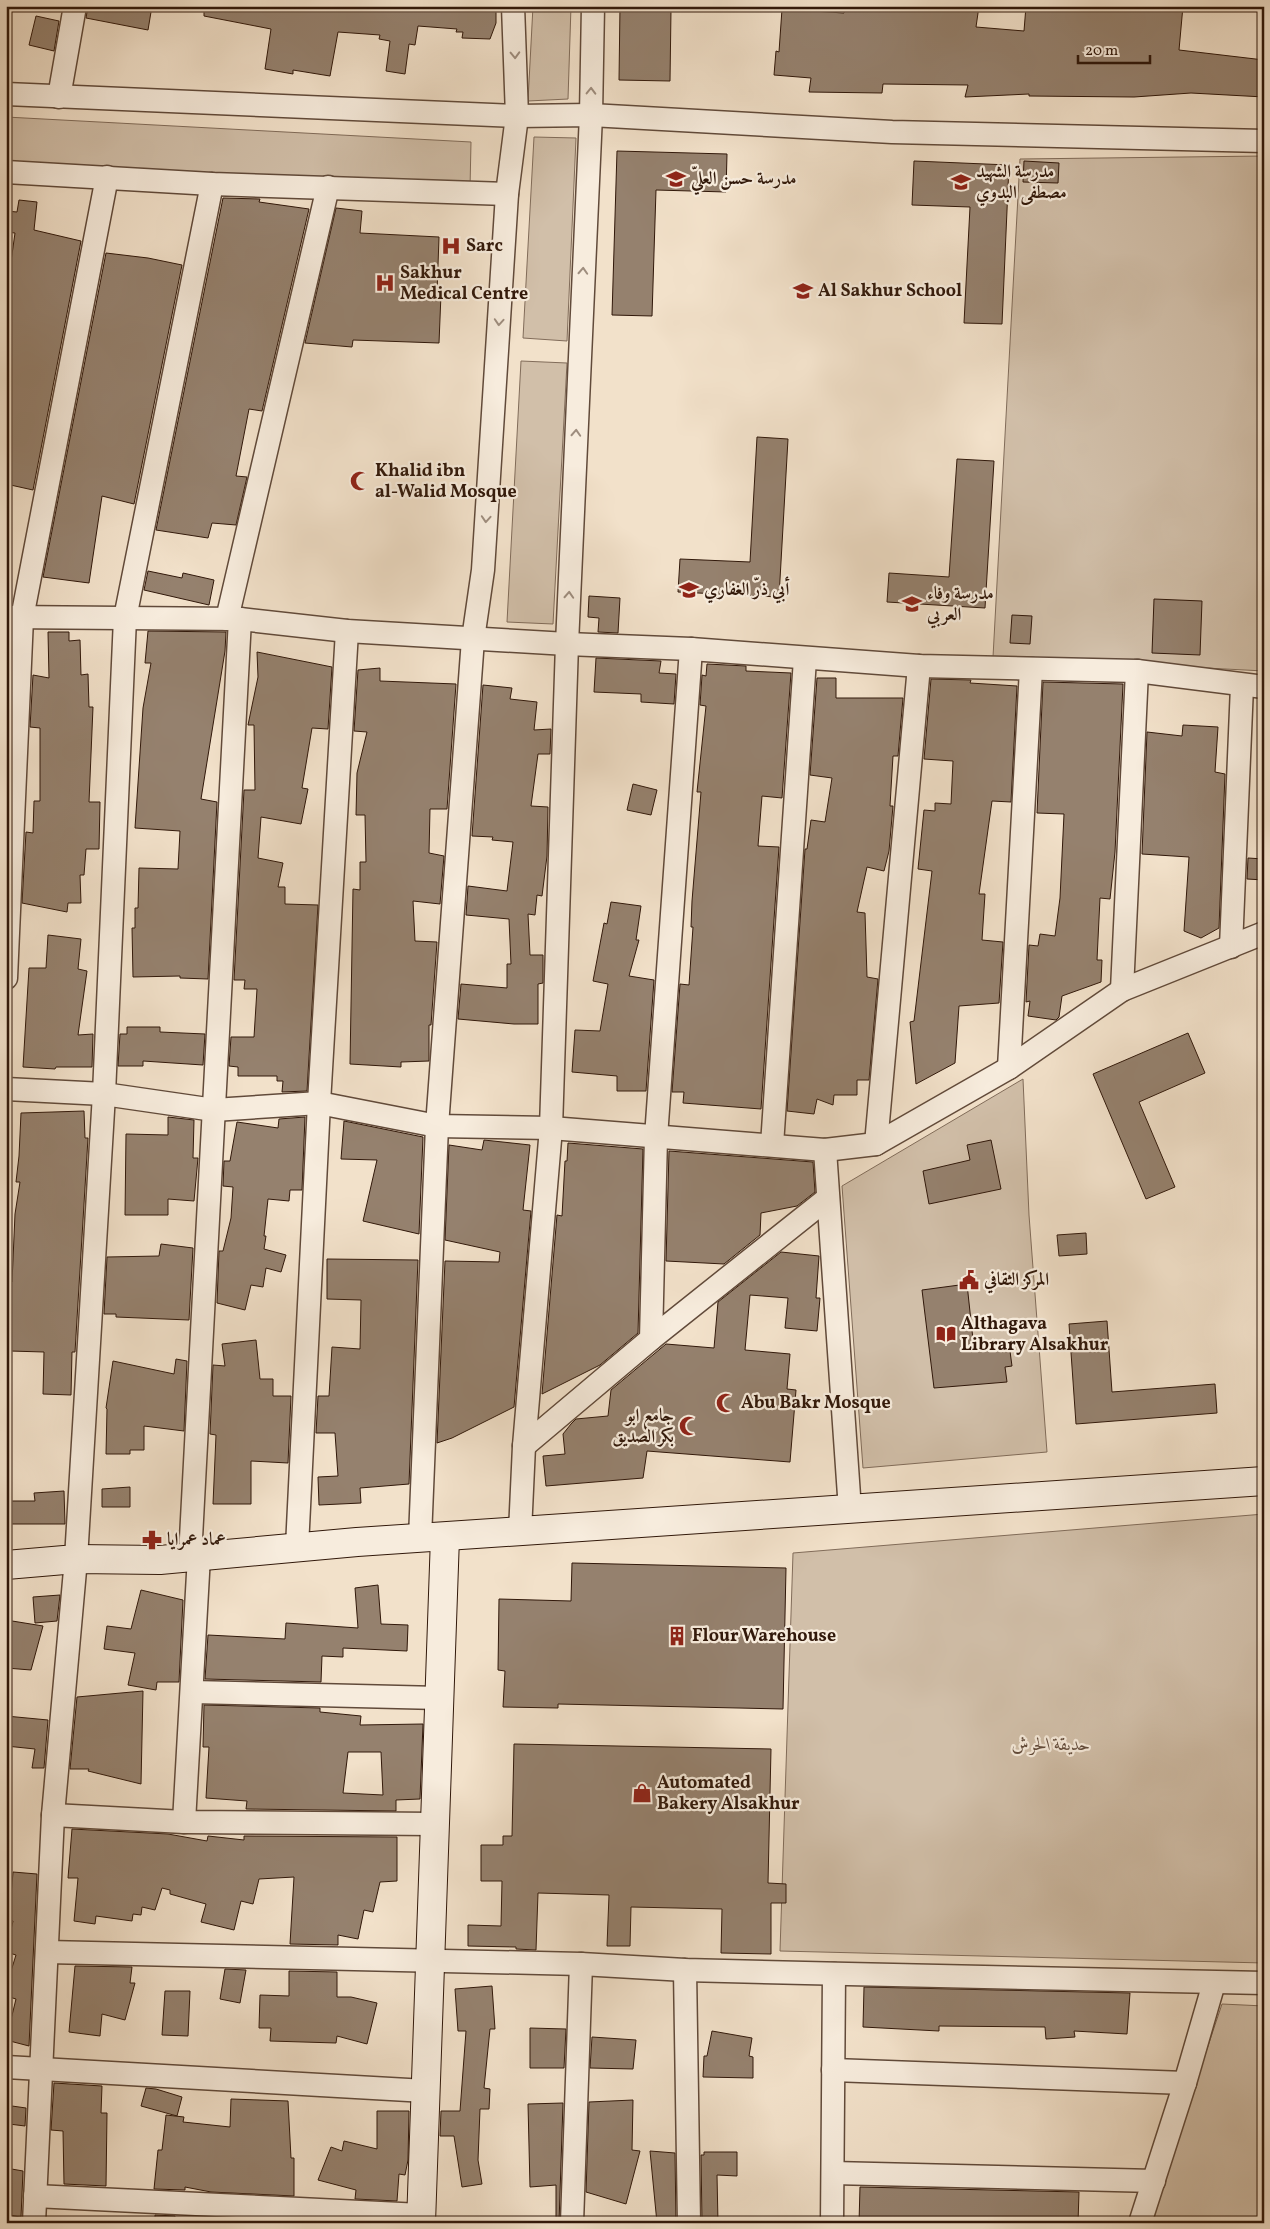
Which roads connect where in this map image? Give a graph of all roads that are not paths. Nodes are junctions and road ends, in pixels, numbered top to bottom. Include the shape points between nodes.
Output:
1 (75, 6) edge
2 (513, 6) edge
3 (593, 6) edge
4 (6, 94) edge
5 (59, 97) junction
6 (590, 115) junction
7 (517, 116) junction
8 (1264, 141) edge
9 (6, 172) edge
10 (106, 176) junction
11 (212, 184) junction
12 (328, 187) junction
13 (507, 194) junction
14 (14, 617) edge
15 (125, 618) junction
16 (234, 619) junction
17 (347, 631) junction
18 (472, 638) junction
19 (566, 644) junction
20 (691, 649) junction
21 (805, 659) junction
22 (919, 666) junction
23 (1031, 669) junction
24 (1137, 671) junction
25 (1253, 686) edge
26 (1264, 933) edge
27 (1231, 947) junction
28 (6, 978) edge
29 (1122, 990) junction
30 (1009, 1068) junction
31 (6, 1089) edge
32 (104, 1094) junction
33 (319, 1104) junction
34 (214, 1110) junction
35 (437, 1126) junction
36 (551, 1128) junction
37 (656, 1137) junction
38 (876, 1144) junction
39 (772, 1145) junction
40 (825, 1150) junction
41 (828, 1198) junction
42 (651, 1339) junction
43 (524, 1446) junction
44 (1264, 1480) edge
45 (850, 1510) junction
46 (520, 1532) junction
47 (432, 1537) junction
48 (298, 1547) junction
49 (195, 1556) junction
50 (76, 1559) junction
51 (6, 1565) edge
52 (192, 1692) junction
53 (439, 1698) junction
54 (54, 1815) junction
55 (184, 1822) junction
56 (435, 1824) junction
57 (47, 1952) junction
58 (430, 1960) junction
59 (581, 1964) junction
60 (685, 1970) junction
61 (834, 1974) junction
62 (1264, 1982) edge
63 (1214, 1983) junction
64 (6, 2067) edge
65 (41, 2069) junction
66 (833, 2070) junction
67 (1185, 2083) junction
68 (426, 2092) junction
69 (832, 2173) junction
70 (1154, 2181) junction
71 (35, 2196) junction
72 (421, 2219) edge
73 (34, 2223) edge
74 (572, 2223) edge
75 (689, 2223) edge
76 (832, 2223) edge
77 (1140, 2223) edge

1 - 5 street
2 -> 7 street
6 -> 3 street
4 - 5 street
5 - 7 street
6 - 7 street
6 - 8 street via 892,132
19 -> 6 street
7 - 13 street
9 - 10 street
10 - 11 street
10 - 14 street
11 - 12 street
11 - 15 street
12 - 13 street
12 - 16 street
13 -> 18 street via 483,570
14 - 15 street
14 - 28 street
15 - 16 street
15 - 32 street
16 - 17 street
16 - 34 street
17 - 18 street
17 - 33 street
18 - 19 street
18 - 35 street
19 - 20 street
19 - 36 street
20 - 21 street
20 - 37 street
21 - 22 street
21 - 39 street
22 - 23 street
22 - 38 street
23 - 24 street
23 - 30 street
24 - 25 street
24 - 29 street
25 - 27 street
26 - 27 street
27 - 29 street
29 - 30 street
30 - 38 street
31 - 32 street
32 - 34 street
32 - 50 street
33 - 34 street
33 - 35 street
33 - 48 street
34 - 49 street
35 - 36 street
35 - 47 street
36 - 37 street
36 - 43 street
37 - 39 street
37 - 42 street
38 - 40 street
39 - 40 street
40 - 41 street
41 - 42 street
41 - 45 street
42 - 43 street
43 - 46 street
44 - 45 main road
45 - 46 main road
46 - 47 main road
47 - 48 main road
47 - 53 main road
48 - 49 main road
49 - 50 main road via 160,1560
49 - 52 street
50 - 51 main road
50 - 54 street
52 - 53 street
52 - 55 street
53 - 56 main road
54 - 55 street
54 - 57 street
55 - 56 street
56 - 58 main road
57 - 58 street
57 - 65 street
58 - 59 street
58 - 68 main road
59 - 60 street
59 - 74 street
60 - 61 street
60 - 75 street
61 - 63 street
61 - 66 street
62 - 63 street
63 - 67 street
64 - 65 street
65 - 68 street
65 - 71 street
66 - 67 street
66 - 69 street
67 - 70 street
68 - 72 main road
69 - 70 street
69 - 76 street
70 - 77 street
71 - 72 street
71 - 73 street

